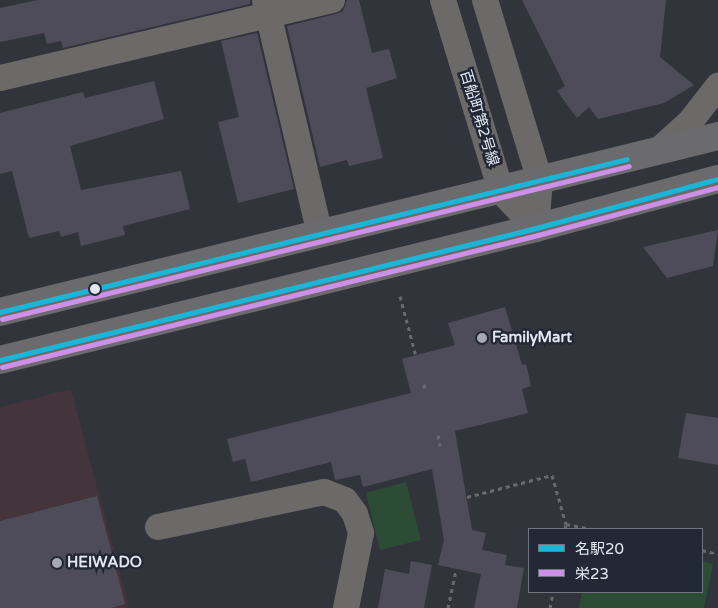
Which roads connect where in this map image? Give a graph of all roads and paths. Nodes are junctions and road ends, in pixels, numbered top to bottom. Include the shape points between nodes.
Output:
1 (332, 0) edge
2 (443, 0) edge
3 (485, 0) edge
4 (266, 7) edge
5 (0, 78) edge
6 (718, 86) edge
7 (718, 136) edge
8 (658, 151) junction
9 (718, 179) edge
10 (540, 181) junction
11 (501, 191) junction
12 (536, 228) junction
13 (320, 234) junction
14 (400, 296) dead end
15 (0, 312) edge
16 (416, 356) dead end
17 (0, 360) edge
18 (424, 384) dead end
19 (425, 390) dead end
20 (438, 435) dead end
21 (440, 446) dead end
22 (467, 497) dead end
23 (566, 524) junction
24 (158, 527) dead end
25 (565, 528) edge
26 (587, 528) edge
27 (703, 550) edge
28 (718, 554) edge
29 (456, 569) dead end
30 (553, 593) edge
31 (346, 608) edge
32 (448, 608) edge
33 (550, 608) edge

1 - 4 street
2 - 11 street, 百船町第2号線
3 - 10 street
4 - 5 street
4 - 13 street
6 - 8 street via 690,122
7 - 8 main road
8 - 10 main road
9 - 12 main road
10 - 11 main road
10 - 12 street
11 - 12 street, 百船町第2号線
11 - 13 main road
12 - 17 main road
13 - 15 main road
14 - 16 path
18 - 19 path
20 - 21 path
22 - 23 path via 552,475
23 - 25 path
23 - 26 path
24 - 31 street via 324,492 344,500 355,514 361,534
27 - 28 path
29 - 32 path
30 - 33 path

